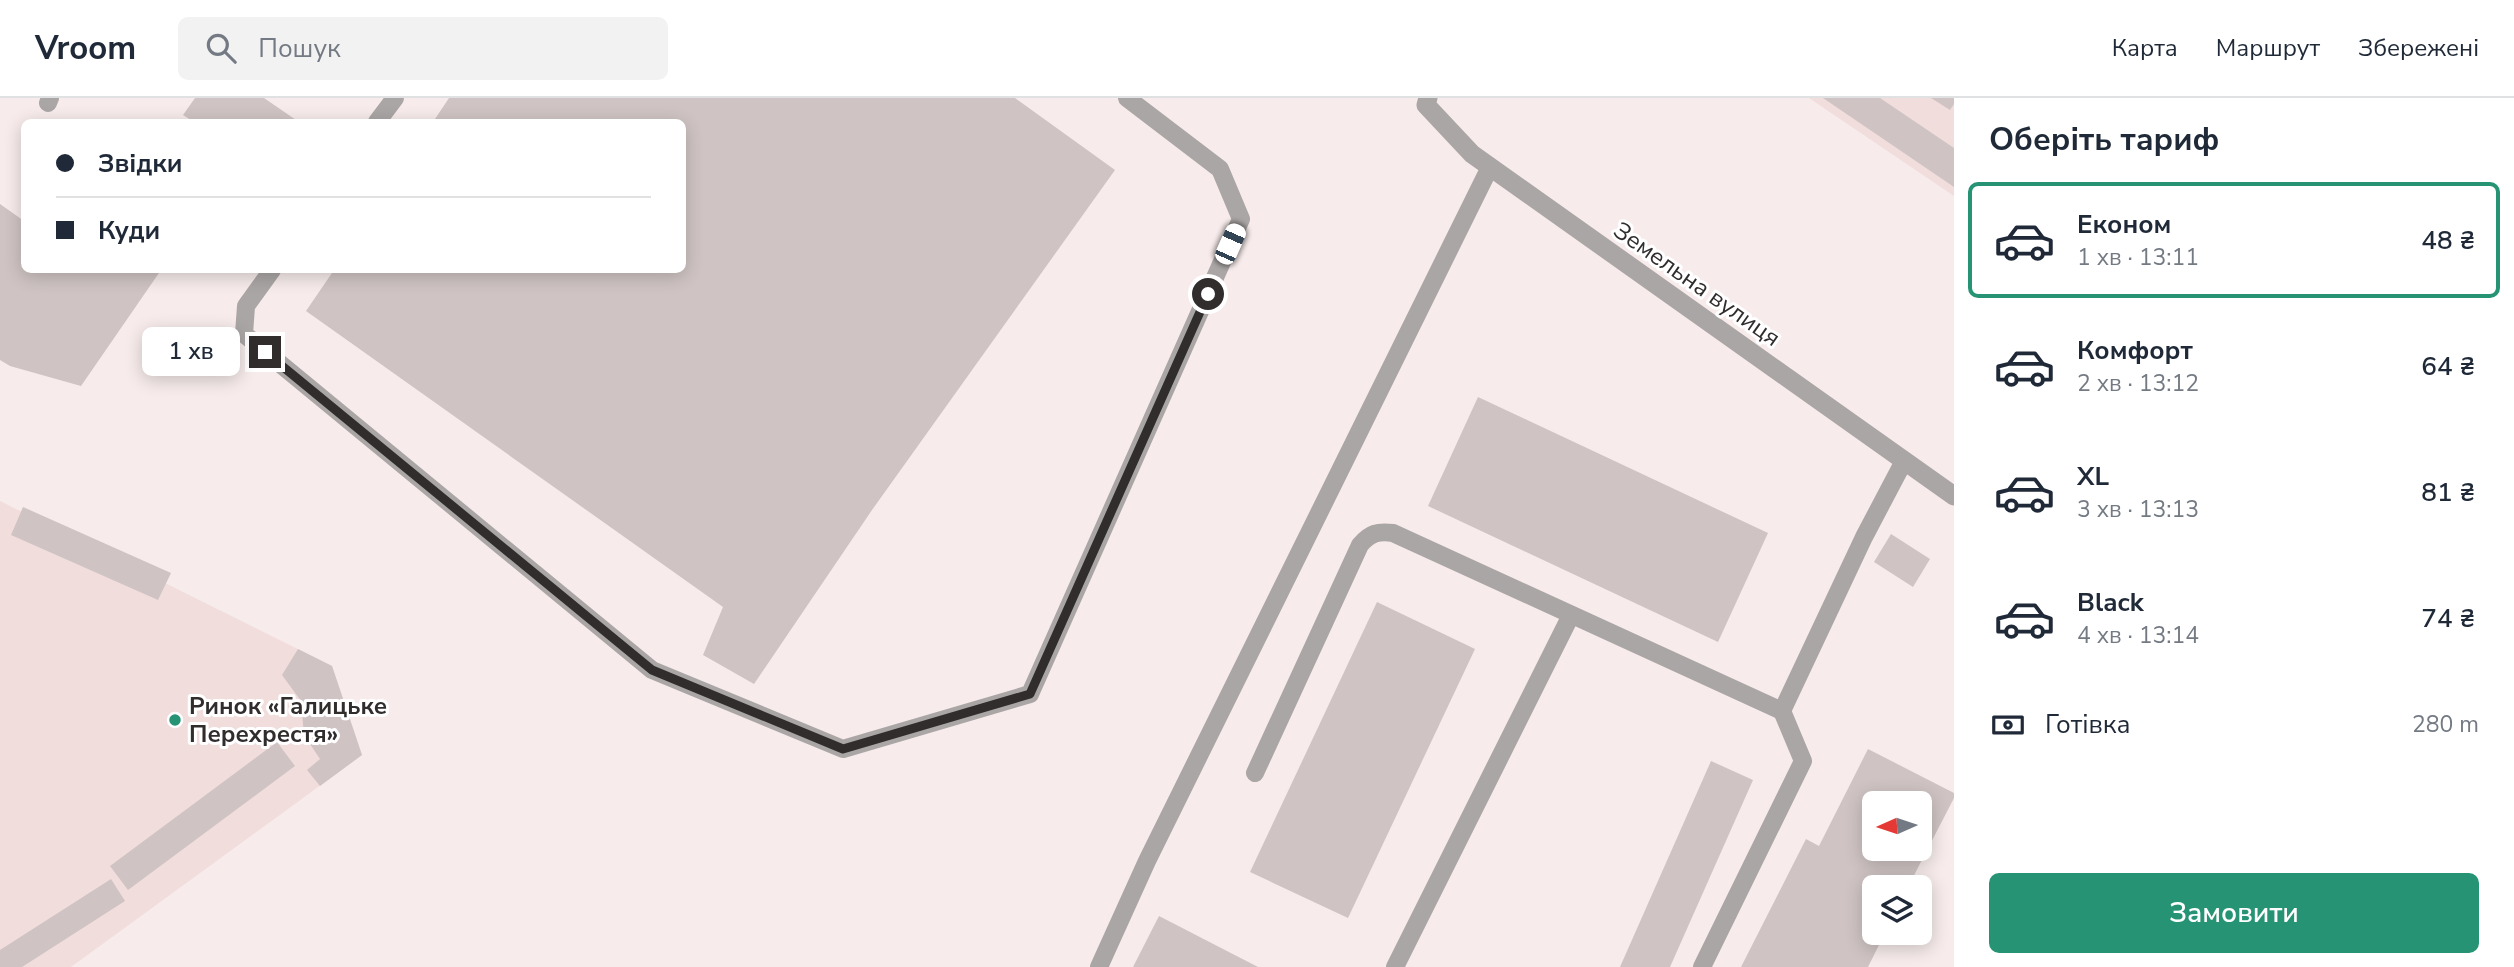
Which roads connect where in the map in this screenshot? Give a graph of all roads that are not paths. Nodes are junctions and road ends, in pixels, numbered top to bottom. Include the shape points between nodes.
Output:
1 (395, 98) edge
2 (1126, 98) edge
3 (1423, 100) edge
4 (379, 119) edge
5 (1490, 167) junction
6 (270, 273) edge
7 (1904, 461) junction
8 (1954, 496) edge
9 (1572, 615) junction
10 (1782, 711) junction
11 (1255, 773) dead end
12 (1099, 967) edge
13 (1395, 967) edge
14 (1702, 967) edge

1 - 4 lane
2 - 6 lane via 1220,169 1241,219 1030,694 843,749 652,670 244,334 246,306
3 - 5 street, Земельна вулиця via 1472,154
5 - 7 street, Земельна вулиця
5 - 12 lane
7 - 8 street, Земельна вулиця
7 - 10 lane
9 - 10 lane
9 - 11 lane via 1393,533 1380,531 1368,536
9 - 13 lane
10 - 14 lane via 1803,761

